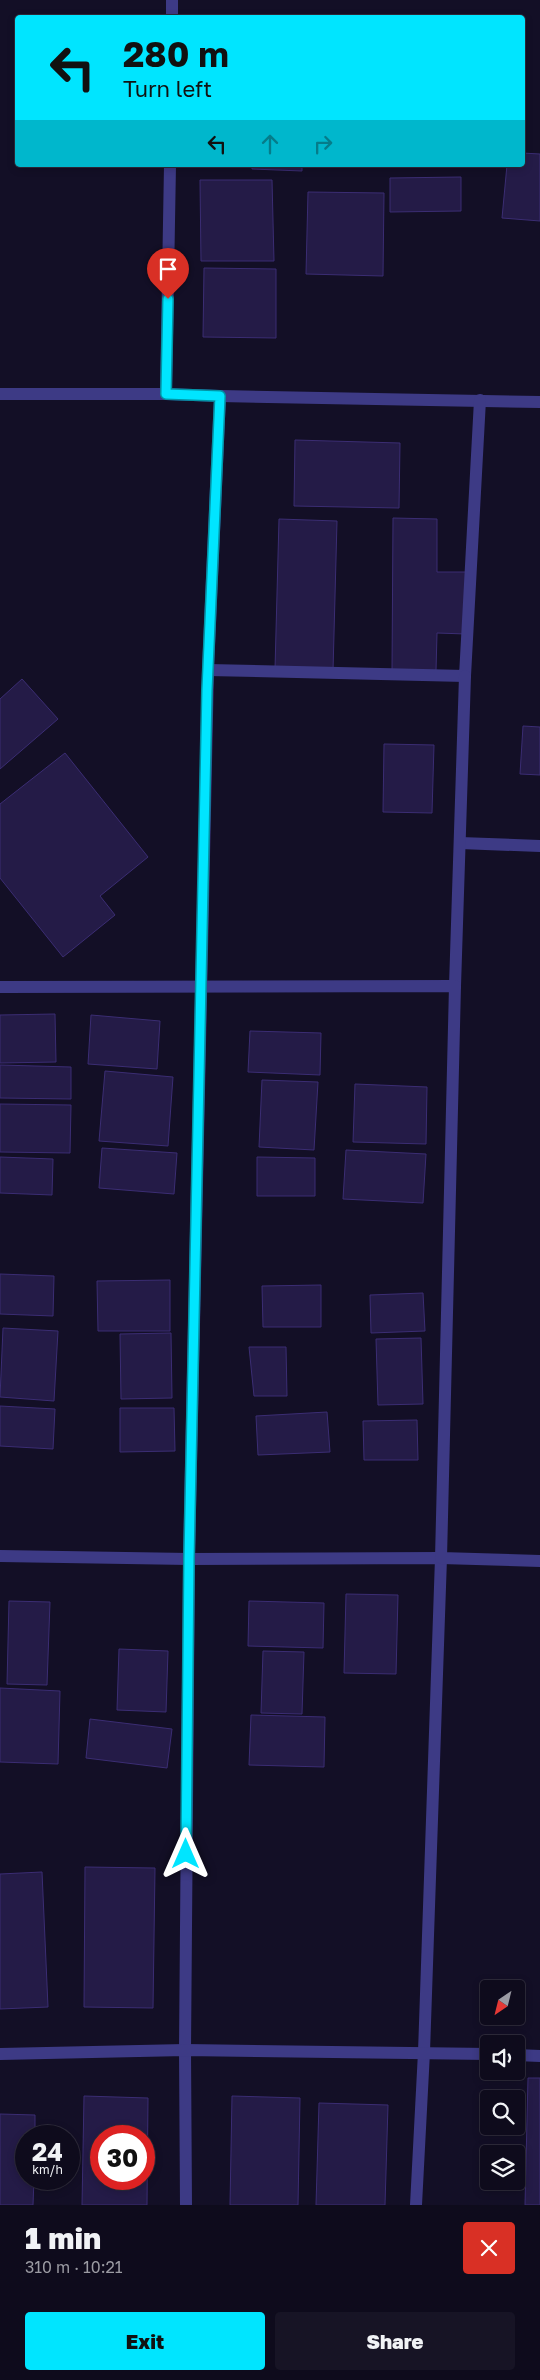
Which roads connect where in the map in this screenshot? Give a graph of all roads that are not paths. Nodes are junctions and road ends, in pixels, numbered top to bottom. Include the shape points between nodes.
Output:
1 (172, 0) edge
2 (172, 15) edge
3 (170, 167) edge
4 (0, 394) edge
5 (166, 394) junction
6 (220, 396) junction
7 (480, 400) junction
8 (540, 402) edge
9 (208, 670) junction
10 (465, 676) junction
11 (460, 843) junction
12 (540, 846) edge
13 (455, 986) junction
14 (201, 987) junction
15 (0, 988) edge
16 (0, 1556) edge
17 (441, 1558) junction
18 (189, 1559) junction
19 (540, 1561) edge
20 (185, 2050) junction
21 (424, 2052) junction
22 (0, 2054) edge
23 (480, 2054) edge
24 (525, 2055) edge
25 (540, 2056) edge
26 (186, 2205) edge
27 (416, 2205) edge

1 - 2 street
3 - 5 street
4 - 5 street
5 - 6 street
6 - 7 street
6 - 9 street
7 - 8 street
7 - 10 street
9 - 10 street
9 - 14 street
10 - 11 street
11 - 12 street
11 - 13 street
13 - 14 street
13 - 17 street
14 - 15 street
14 - 18 street
16 - 18 street
17 - 18 street
17 - 19 street
17 - 21 street
18 - 20 street
20 - 21 street
20 - 22 street
20 - 26 street
21 - 23 street
21 - 27 street
24 - 25 street

